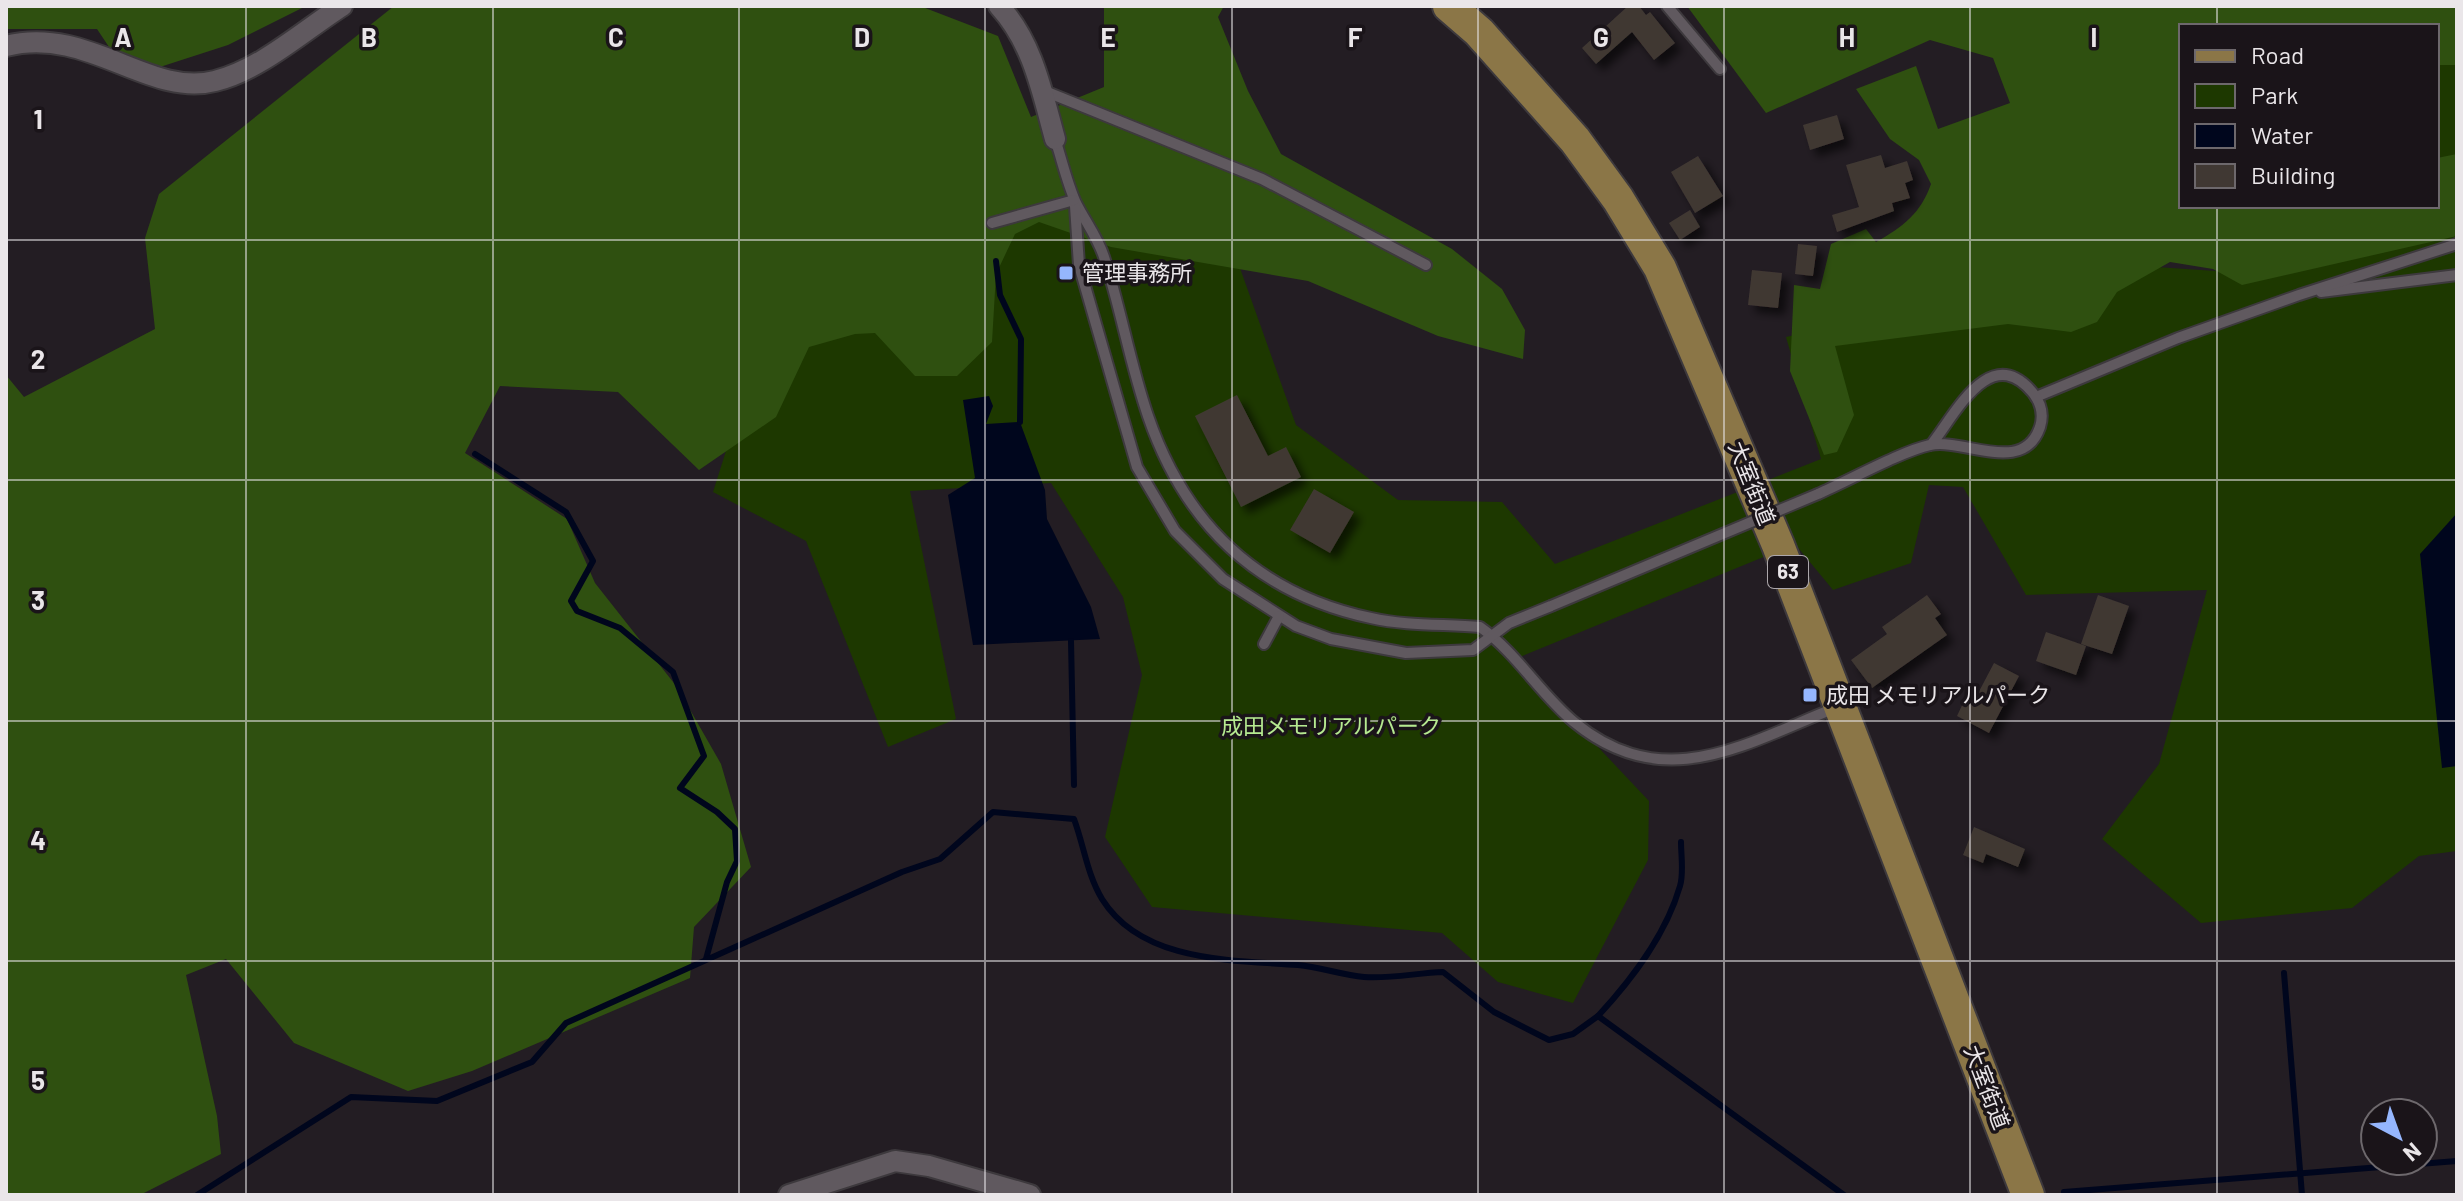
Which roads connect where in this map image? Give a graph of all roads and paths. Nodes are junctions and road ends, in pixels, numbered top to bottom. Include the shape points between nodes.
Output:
1 (342, 6) edge
2 (999, 6) edge
3 (1449, 6) edge
4 (1667, 6) edge
5 (6, 46) edge
6 (1720, 69) dead end
7 (1041, 90) junction
8 (1055, 139) joint
9 (1074, 200) junction
10 (992, 223) dead end
11 (2457, 244) edge
12 (1426, 265) dead end
13 (2457, 275) edge
14 (2299, 295) junction
15 (2036, 397) junction
16 (1931, 445) junction
17 (1279, 616) junction
18 (1492, 635) junction
19 (1264, 644) dead end
20 (1839, 706) junction
21 (789, 1195) edge
22 (1030, 1195) edge
23 (2028, 1195) edge

1 - 5 street via 242,70 213,82 152,75 75,45 46,41
2 - 7 street via 1017,25
3 - 20 main road, 大室街道 / 63 via 1479,32 1575,140 1660,268 1778,545
4 - 6 lane
7 - 8 street
7 - 12 lane via 1262,179
8 - 9 lane
9 - 10 lane
9 - 17 lane via 1079,265 1137,467 1175,531 1199,558
9 - 18 lane via 1103,254 1163,455 1198,516 1221,540 1265,575 1345,612 1480,627
11 - 14 lane
13 - 14 lane
14 - 15 lane
15 - 16 lane via 2015,379 1985,378
15 - 16 lane via 2043,412 2039,430 2016,452 2001,455
16 - 18 lane, bridge via 1509,623
17 - 18 lane via 1331,639 1406,653 1473,650
17 - 19 lane
18 - 20 lane via 1574,722 1607,745 1638,757 1676,762 1716,757
20 - 23 main road, 大室街道 / 63
21 - 22 street via 895,1161

